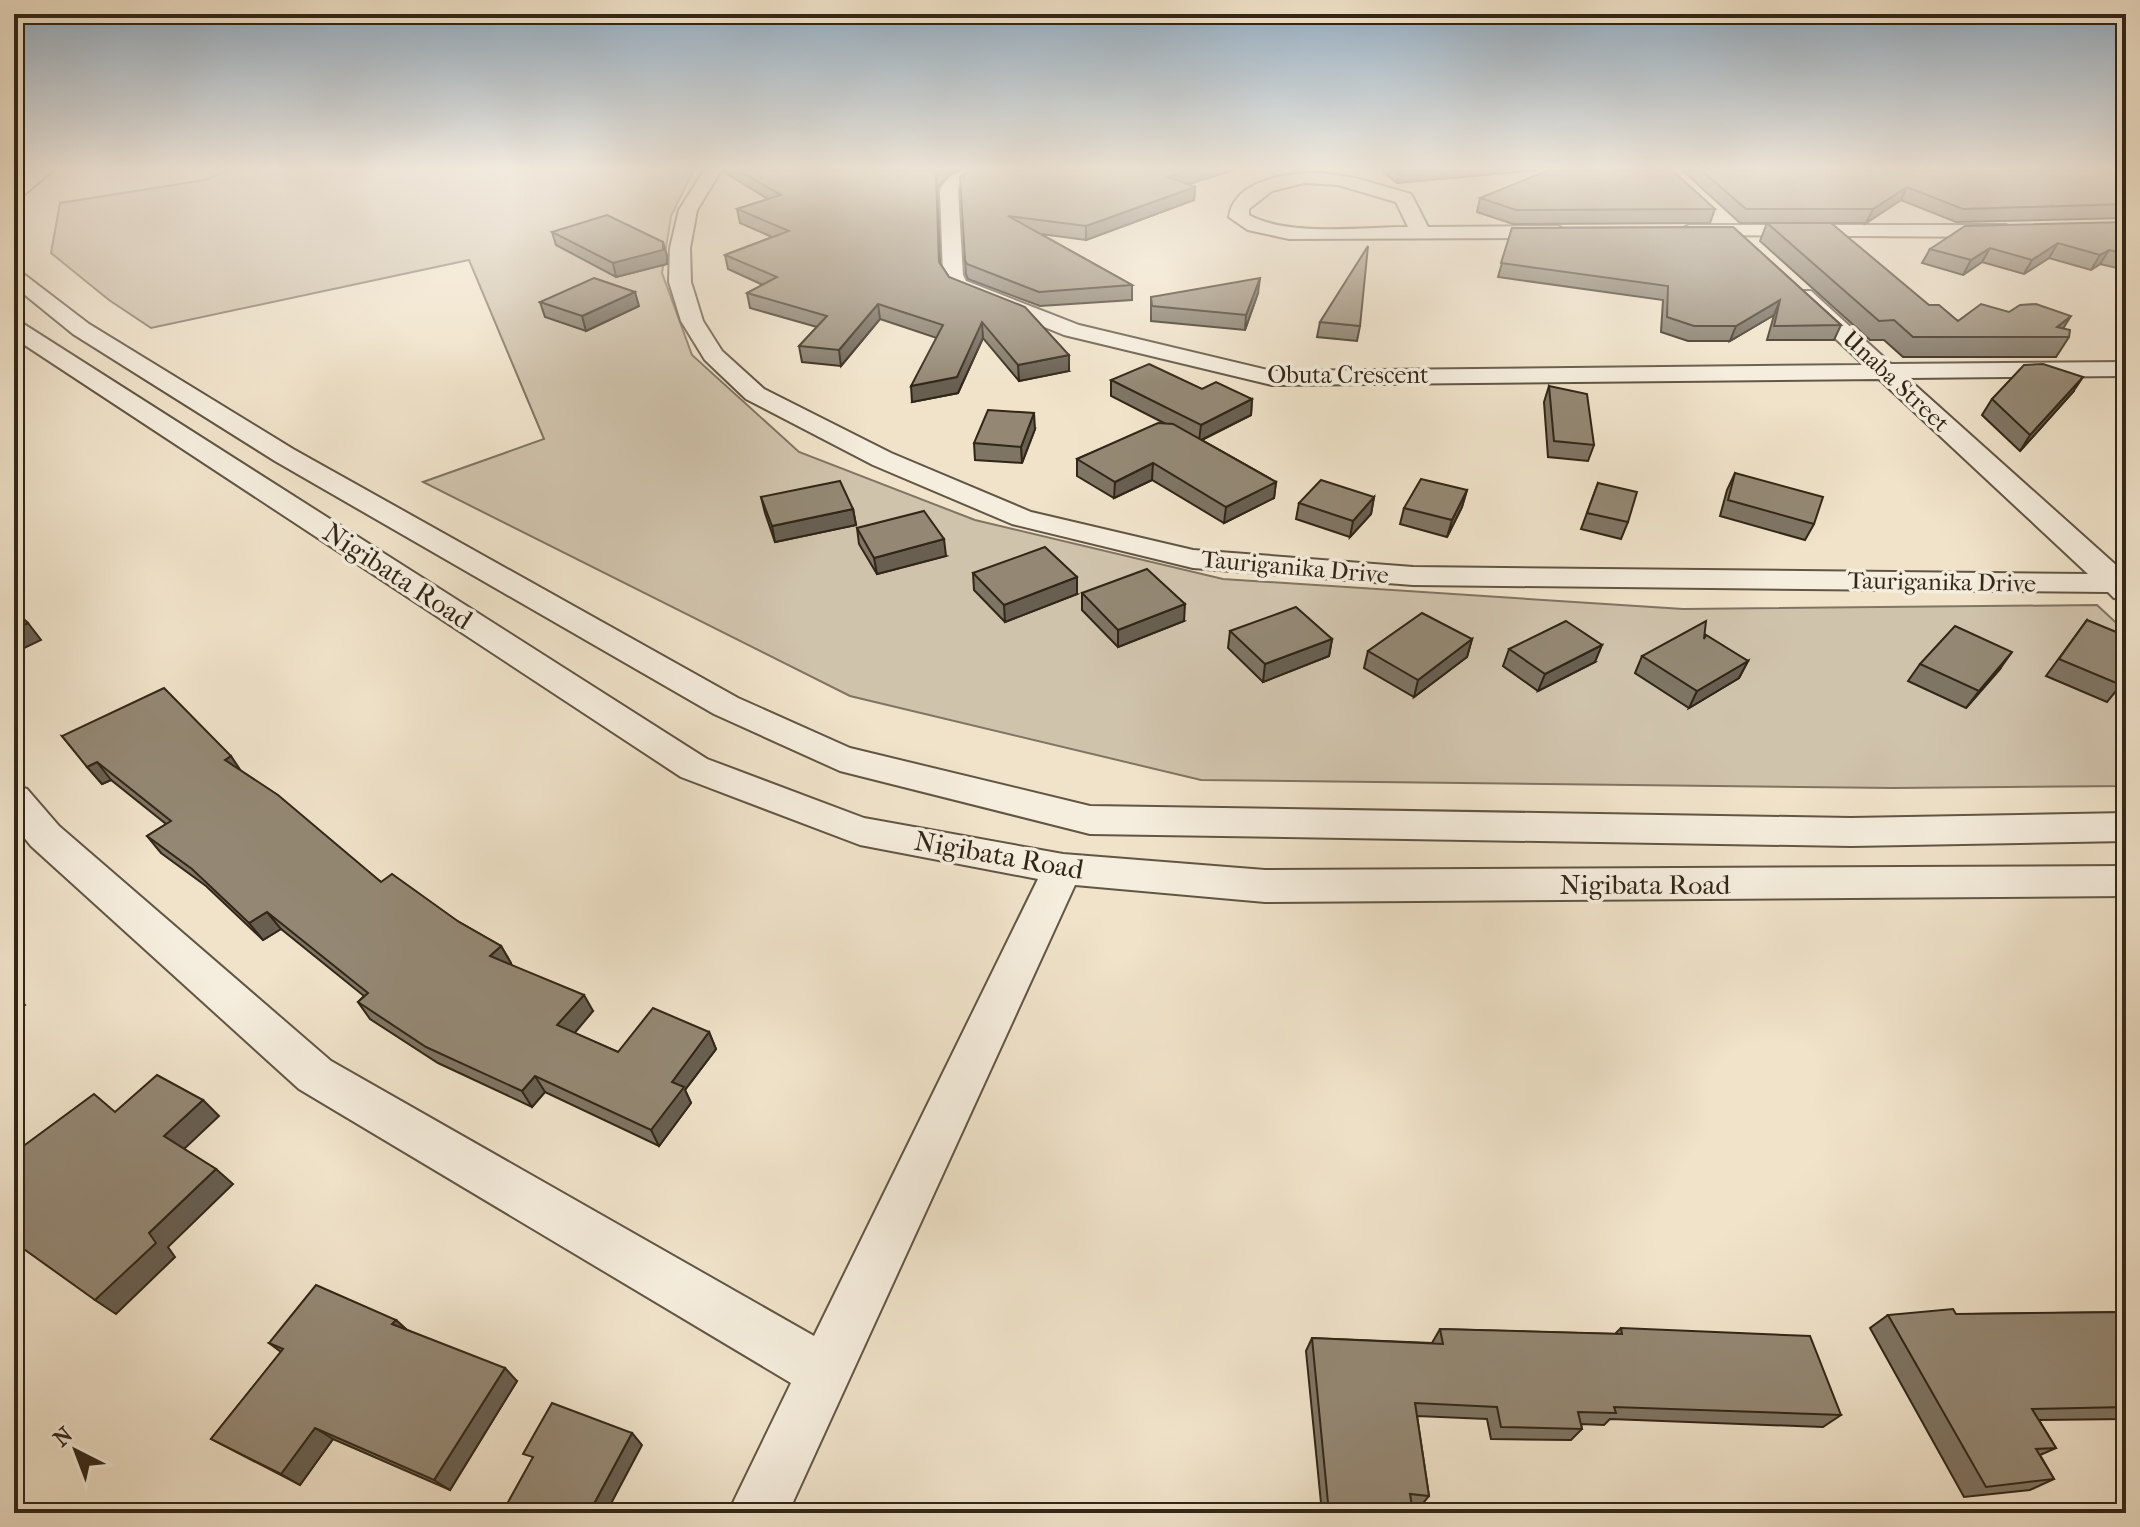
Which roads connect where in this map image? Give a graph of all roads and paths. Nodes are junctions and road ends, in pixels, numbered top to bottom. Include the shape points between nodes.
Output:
1 (682, 240) edge
2 (951, 240) edge
3 (1744, 240) edge
4 (1757, 252) edge
5 (14, 276) edge
6 (1791, 284) edge
7 (14, 328) edge
8 (2126, 369) edge
9 (1884, 370) junction
10 (2123, 586) edge
11 (14, 799) edge
12 (2126, 827) edge
13 (1063, 869) junction
14 (2126, 881) edge
15 (826, 1373) junction
16 (758, 1513) edge

1 - 10 street, Tauriganika Drive via 680,282 692,321 713,355 755,394 882,459 1022,518 1193,559 1413,576
2 - 9 street, Obuta Crescent via 958,285 1072,330 1272,378
3 - 4 street
5 - 12 street, Nigibata Road via 81,329 284,455 726,706 840,758 1090,820 1851,832
6 - 9 street, Unaba Street
7 - 13 street, Nigibata Road via 694,768 860,831
8 - 9 street
9 - 10 street, Unaba Street
11 - 15 street via 45,836 315,1075
13 - 14 street, Nigibata Road via 1265,886
13 - 15 street
15 - 16 street

